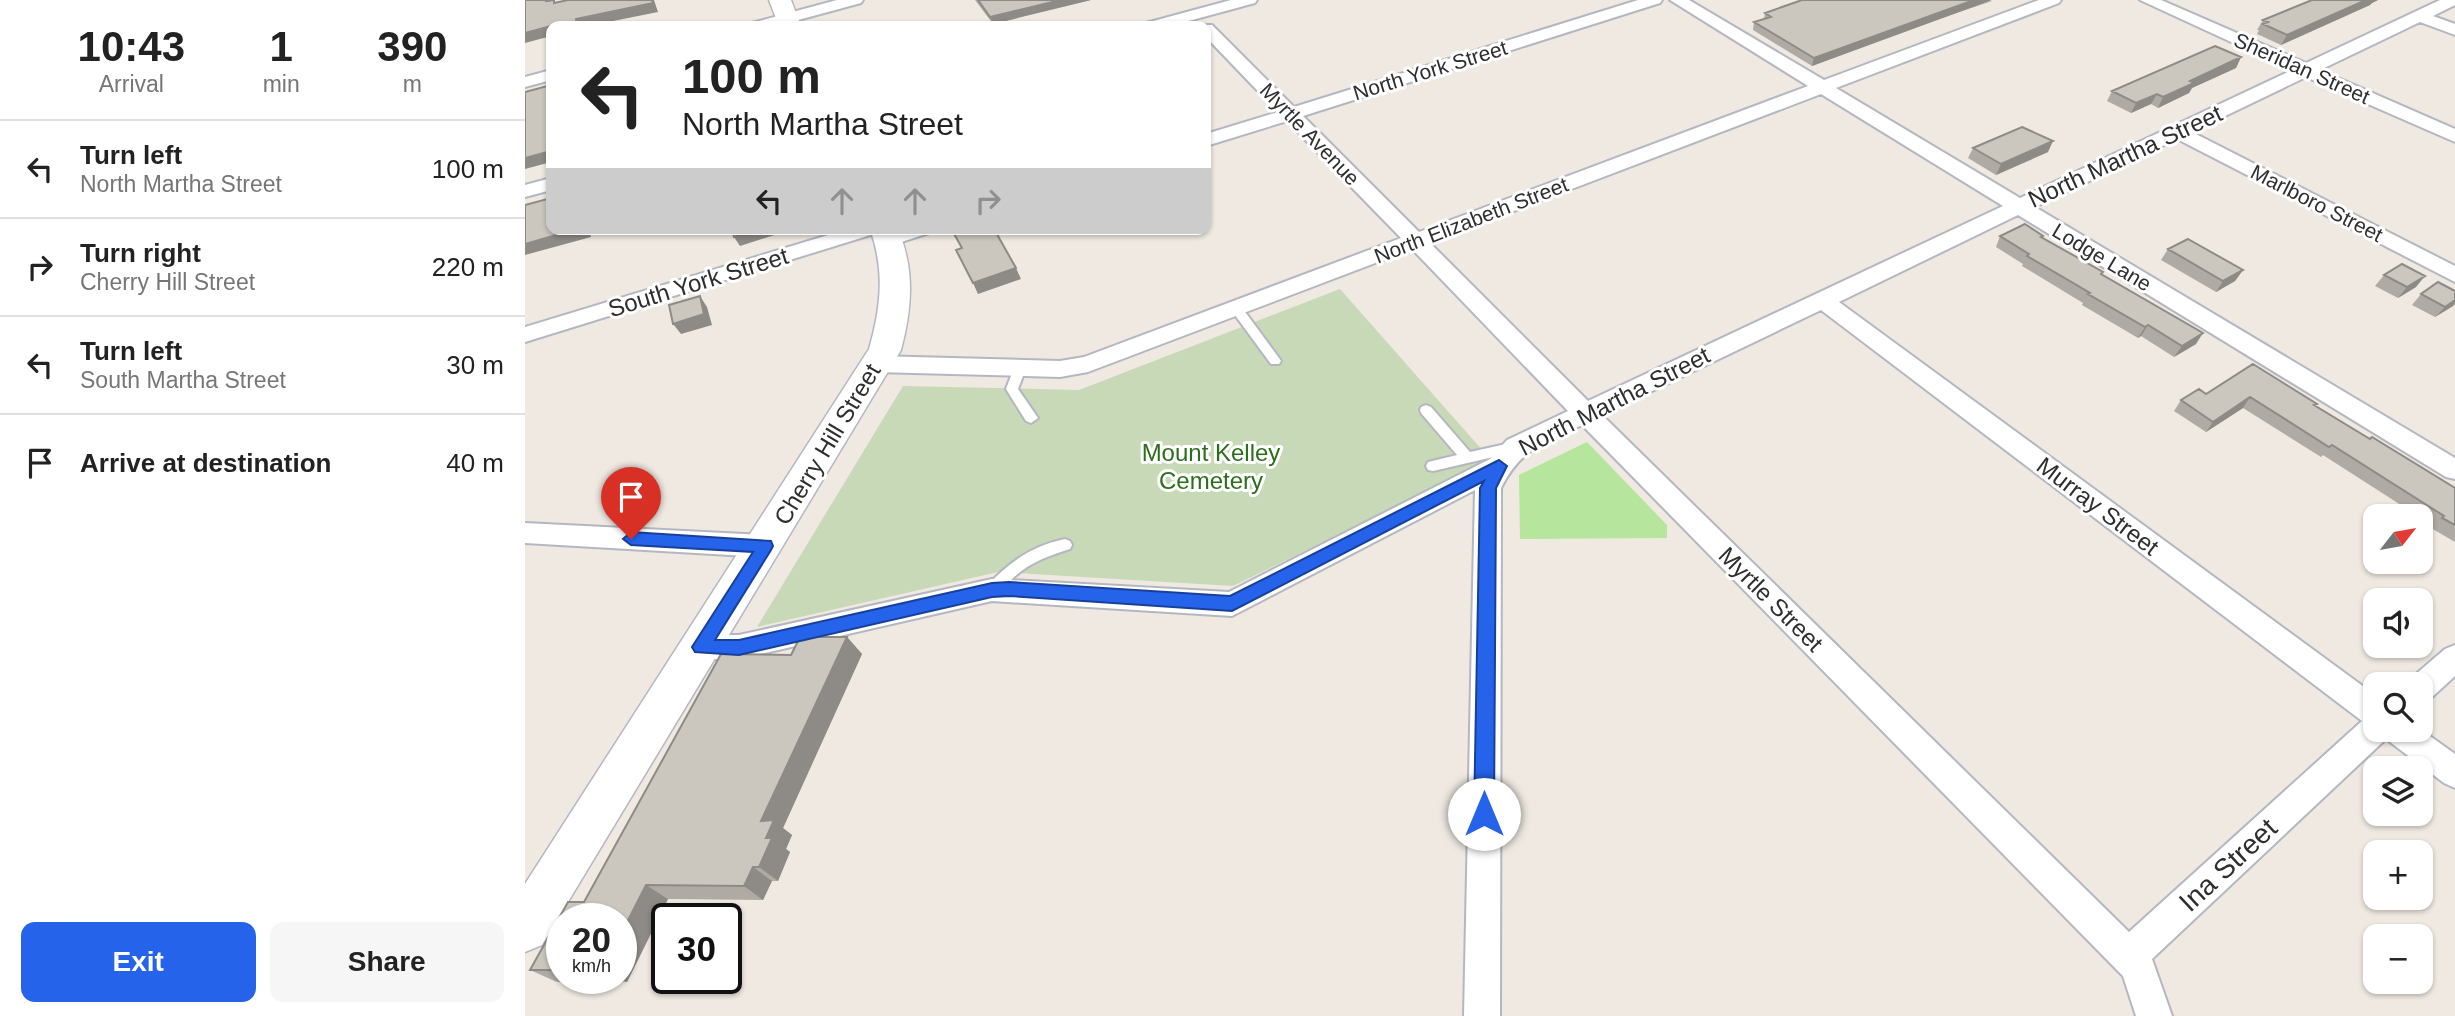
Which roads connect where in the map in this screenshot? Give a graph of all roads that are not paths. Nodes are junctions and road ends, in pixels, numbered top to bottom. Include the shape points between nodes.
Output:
1 (855, 0) edge
2 (1178, 0) edge
3 (1249, 0) edge
4 (1654, 0) edge
5 (1678, 0) edge
6 (2053, 0) edge
7 (2148, 0) edge
8 (2453, 0) edge
9 (786, 15) edge
10 (2419, 16) junction
11 (1199, 21) edge
12 (1205, 21) edge
13 (2455, 30) edge
14 (1211, 33) edge
15 (2306, 70) junction
16 (546, 76) edge
17 (525, 82) edge
18 (1822, 87) junction
19 (1290, 113) junction
20 (2178, 132) junction
21 (2455, 136) edge
22 (1211, 138) edge
23 (546, 185) edge
24 (525, 191) edge
25 (2017, 206) junction
26 (880, 235) edge
27 (891, 235) edge
28 (1415, 241) junction
29 (2455, 275) edge
30 (1822, 300) junction
31 (1236, 309) junction
32 (525, 335) edge
33 (1275, 361) dead end
34 (876, 364) junction
35 (1020, 368) junction
36 (1426, 410) dead end
37 (1585, 413) junction
38 (1031, 418) dead end
39 (1508, 456) junction
40 (1467, 458) junction
41 (1433, 466) dead end
42 (2455, 470) edge
43 (525, 533) edge
44 (1065, 545) dead end
45 (765, 546) junction
46 (992, 590) junction
47 (701, 647) junction
48 (2455, 658) edge
49 (2433, 677) edge
50 (2363, 704) edge
51 (2363, 740) edge
52 (2413, 742) edge
53 (2455, 773) edge
54 (525, 928) edge
55 (2129, 956) junction
56 (1482, 1016) edge
57 (2154, 1016) edge

1 - 9 street
2 - 11 street, Myrtle Avenue
3 - 12 street
4 - 19 street, North York Street
5 - 18 street, Lodge Lane
6 - 18 street, North Elizabeth Street
7 - 15 street, Sheridan Street
8 - 10 street, North Martha Street
10 - 13 street
10 - 15 street, North Martha Street
14 - 19 street, Myrtle Avenue
15 - 20 street, North Martha Street
15 - 21 street, Sheridan Street
16 - 17 street
18 - 25 street, Lodge Lane
18 - 28 street, North Elizabeth Street
19 - 22 street, North York Street
19 - 28 street, Myrtle Avenue
20 - 25 street, North Martha Street
20 - 29 street, Marlboro Street
23 - 24 street
25 - 30 street, North Martha Street
25 - 42 street, Lodge Lane
26 - 32 street, South York Street
27 - 34 street, Cherry Hill Street via 897,301 885,350
28 - 31 street, North Elizabeth Street
28 - 37 street, Myrtle Street
30 - 37 street, North Martha Street
30 - 50 street, Murray Street
31 - 33 lane
31 - 35 street, North Elizabeth Street via 1078,367
34 - 35 street, North Elizabeth Street
34 - 45 street, Cherry Hill Street
35 - 38 lane via 1012,389
36 - 40 lane
37 - 39 street, North Martha Street
37 - 55 street, Myrtle Street
39 - 40 lane
39 - 46 street, North Martha Street via 1232,604
39 - 56 street via 1488,488
40 - 41 lane
43 - 45 street
44 - 46 lane via 1044,548
45 - 47 street, Cherry Hill Street
46 - 47 street, North Martha Street via 739,647
47 - 54 street, Cherry Hill Street
48 - 49 street
51 - 55 street, Ina Street
52 - 53 street
55 - 57 street via 2137,966

